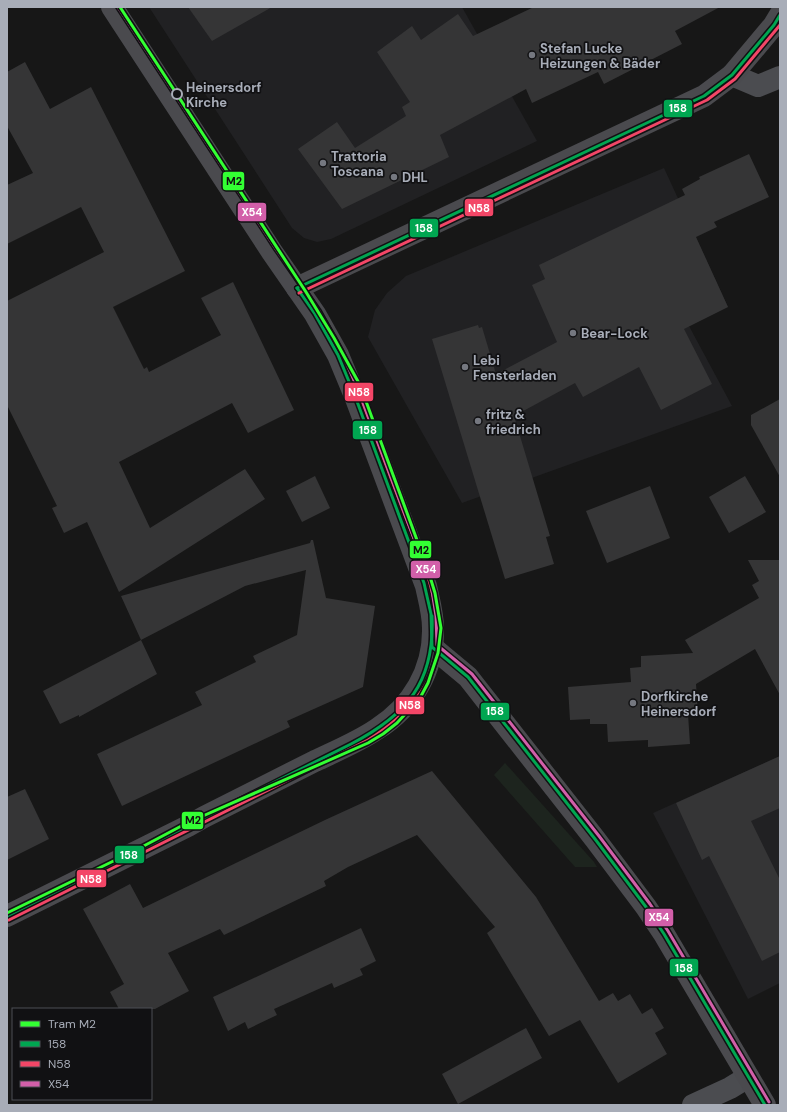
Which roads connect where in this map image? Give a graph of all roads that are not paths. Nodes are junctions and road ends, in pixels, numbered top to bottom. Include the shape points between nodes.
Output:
1 (112, 7) edge
2 (780, 15) edge
3 (732, 75) junction
4 (780, 77) edge
5 (297, 288) junction
6 (432, 647) junction
7 (7, 916) edge
8 (748, 1077) junction
9 (693, 1105) edge
10 (765, 1105) edge

1 - 5 main road
2 - 3 main road
3 - 4 street via 758,86
3 - 5 main road via 704,96
5 - 6 main road via 338,355 418,561 431,606
6 - 7 main road via 429,662 415,694 378,729
6 - 8 main road via 468,677 646,907
8 - 9 street
8 - 10 main road

